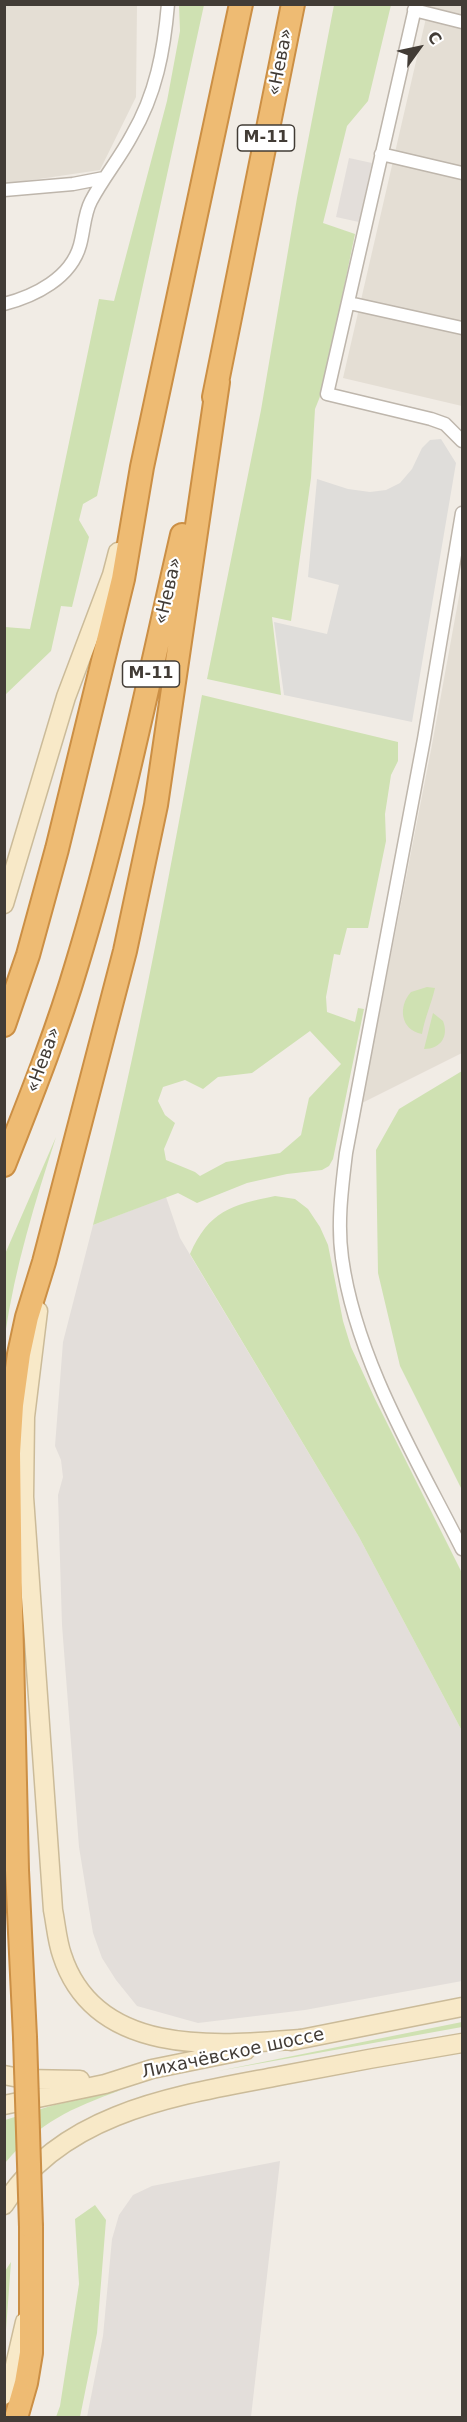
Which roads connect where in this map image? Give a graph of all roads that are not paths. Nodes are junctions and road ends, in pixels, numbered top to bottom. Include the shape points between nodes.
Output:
1 (168, 4) edge
2 (241, 4) edge
3 (293, 4) edge
4 (415, 7) edge
5 (462, 22) edge
6 (381, 154) junction
7 (462, 173) edge
8 (104, 178) junction
9 (4, 190) edge
10 (349, 303) junction
11 (4, 304) edge
12 (462, 328) edge
13 (218, 382) junction
14 (462, 441) edge
15 (142, 467) junction
16 (462, 513) edge
17 (4, 904) edge
18 (4, 1025) edge
19 (4, 1165) edge
20 (44, 1262) junction
21 (462, 1549) edge
22 (462, 2007) edge
23 (300, 2039) junction
24 (462, 2043) edge
25 (152, 2069) junction
26 (4, 2075) edge
27 (4, 2105) edge
28 (6, 2204) edge
29 (32, 2292) junction
30 (4, 2395) edge
31 (16, 2418) edge

1 - 8 street via 165,45 152,94
2 - 15 highway, М-11
3 - 13 highway, «Нева» / М-11
4 - 5 street
4 - 6 street
6 - 7 street
6 - 10 street
8 - 9 street
8 - 11 street via 89,204 79,249 60,276 28,298
10 - 12 street
10 - 14 street via 327,394 431,419 445,424
13 - 19 highway, «Нева» / М-11 via 131,760 77,964 41,1072
13 - 20 highway via 156,805 125,951
15 - 17 main road via 112,575 66,697
15 - 18 highway, М-11 via 123,579 84,746 28,955
16 - 21 street via 352,1121 340,1230 358,1329
20 - 23 main road via 25,1417 24,1497 53,1910 62,1956 70,1975 92,2004 141,2034 162,2040 235,2043
20 - 29 highway, bridge via 19,1354 9,1453 17,1870
22 - 23 main road, Лихачёвское шоссе
23 - 25 main road, Лихачёвское шоссе
24 - 28 main road via 206,2090 122,2113 46,2157 23,2178
25 - 26 main road via 58,2081
25 - 27 main road, Лихачёвское шоссе via 105,2084
29 - 30 main road via 13,2374
29 - 31 highway via 31,2353

